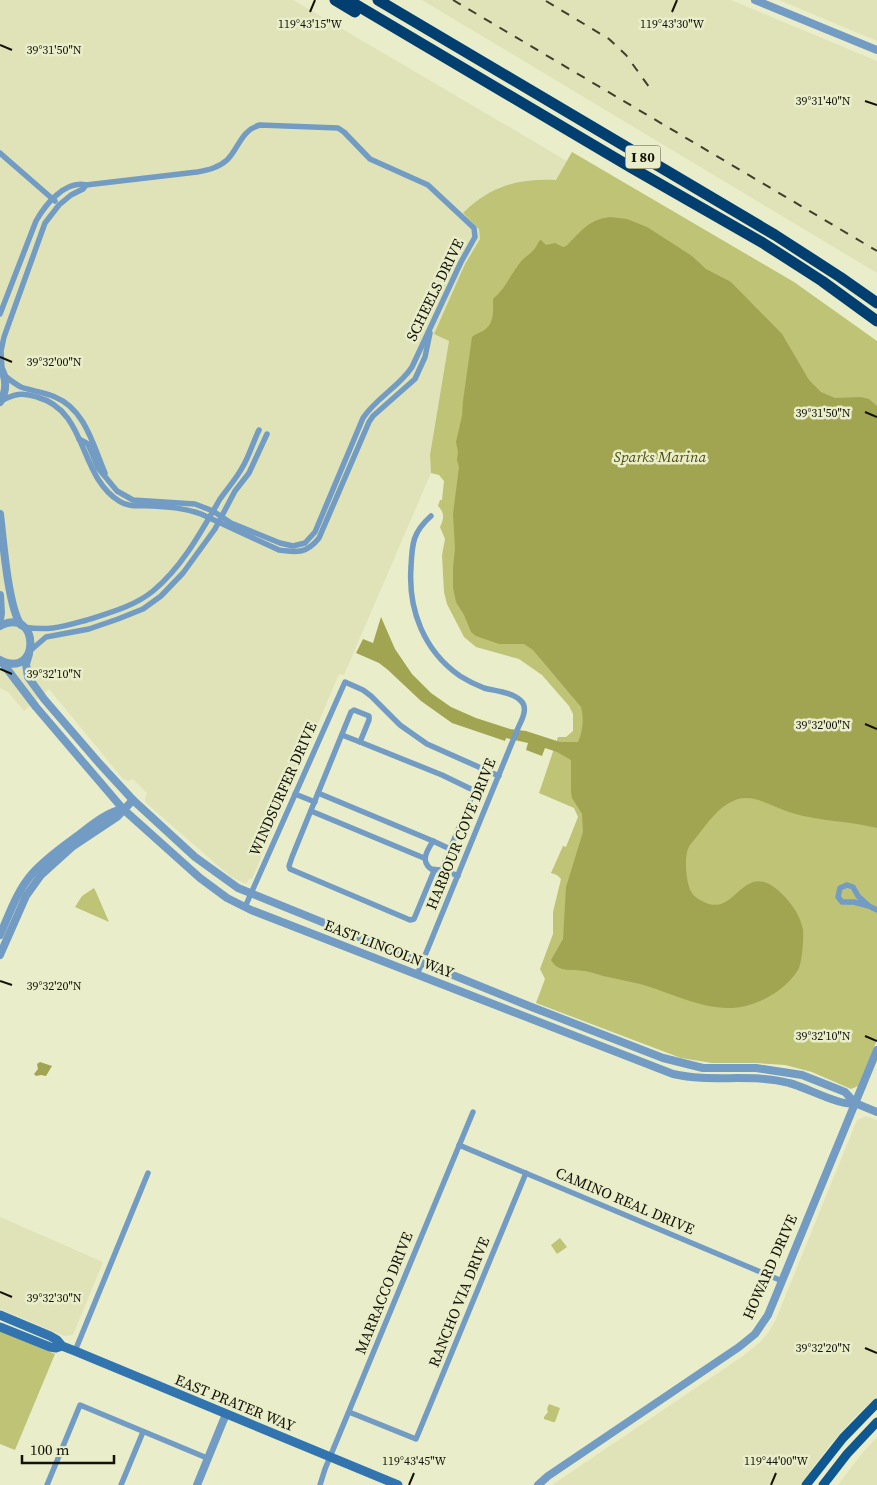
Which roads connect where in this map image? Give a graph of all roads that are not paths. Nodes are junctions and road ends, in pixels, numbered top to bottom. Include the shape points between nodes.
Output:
1 (335, 0) edge
2 (348, 0) edge
3 (378, 0) edge
4 (387, 0) edge
5 (755, 0) edge
6 (405, 16) junction
7 (400, 30) junction
8 (877, 50) edge
9 (0, 153) edge
10 (86, 185) junction
11 (52, 199) junction
12 (58, 205) junction
13 (877, 303) edge
14 (0, 314) edge
15 (877, 321) edge
16 (432, 328) junction
17 (2, 371) edge
18 (0, 402) edge
19 (258, 430) dead end
20 (267, 434) dead end
21 (79, 438) junction
22 (346, 469) junction
23 (106, 477) junction
24 (117, 491) junction
25 (112, 497) junction
26 (213, 511) junction
27 (0, 514) edge
28 (431, 516) dead end
29 (221, 517) junction
30 (210, 518) junction
31 (0, 595) edge
32 (0, 620) edge
33 (0, 626) edge
34 (22, 626) junction
35 (30, 652) junction
36 (0, 661) edge
37 (342, 735) junction
38 (360, 742) junction
39 (499, 776) junction
40 (318, 793) junction
41 (295, 794) junction
42 (133, 800) junction
43 (315, 802) junction
44 (123, 809) junction
45 (311, 811) junction
46 (433, 841) junction
47 (450, 849) junction
48 (424, 858) junction
49 (442, 869) junction
50 (434, 870) junction
51 (458, 876) junction
52 (251, 894) junction
53 (869, 906) junction
54 (245, 907) junction
55 (877, 910) edge
56 (0, 935) edge
57 (0, 955) edge
58 (422, 962) junction
59 (417, 975) junction
60 (877, 1050) edge
61 (855, 1103) junction
62 (473, 1112) dead end
63 (877, 1112) edge
64 (459, 1145) junction
65 (148, 1173) dead end
66 (526, 1173) junction
67 (782, 1281) junction
68 (0, 1315) edge
69 (0, 1326) edge
70 (62, 1346) junction
71 (75, 1351) junction
72 (877, 1403) edge
73 (349, 1412) junction
74 (226, 1414) junction
75 (877, 1422) edge
76 (143, 1432) junction
77 (330, 1457) junction
78 (208, 1458) junction
79 (47, 1485) edge
80 (121, 1485) edge
81 (197, 1485) edge
82 (320, 1485) edge
83 (398, 1485) edge
84 (538, 1485) edge
85 (806, 1485) edge
86 (823, 1485) edge

1 - 7 highway via 358,14
2 - 7 highway, I 80
3 - 6 highway, I 80
4 - 6 highway
5 - 8 street
6 - 13 highway, I 80 via 775,235
7 - 15 highway, I 80 via 764,243
9 - 11 street
10 - 11 street, SCHEELS DRIVE via 71,187
10 - 12 street, SCHEELS DRIVE
10 - 16 street, SCHEELS DRIVE via 214,168 229,157 248,130 260,125 338,128 370,159 428,185 474,228 475,237
11 - 12 street
11 - 14 street, SCHEELS DRIVE via 36,221
12 - 17 street, SCHEELS DRIVE via 45,223 2,343
16 - 22 street, SCHEELS DRIVE via 408,373 364,417
16 - 22 street via 425,357 415,379 373,416
17 - 18 street via 6,384
17 - 23 street via 22,388 56,397 78,414
18 - 21 street via 16,394 53,402 69,418
19 - 26 street via 242,468
20 - 29 street via 249,473
21 - 23 street via 88,444 98,468
21 - 25 street via 92,469
22 - 29 street, SCHEELS DRIVE via 315,532 305,543 293,546 280,543
22 - 29 street via 319,538 304,551 279,550
23 - 24 street
24 - 25 street
24 - 26 street via 133,500 195,504
25 - 30 street via 131,506 188,510
26 - 29 street
26 - 30 street
27 - 34 street via 12,604
28 - 39 street, HARBOUR COVE DRIVE via 416,533 411,563 412,596 423,635 438,656 462,677 523,703 524,712
29 - 30 street
29 - 35 street via 183,574 161,596 118,619 89,629 46,637
30 - 34 street via 192,547 152,592 106,614 59,627 44,630
31 - 32 street
33 - 34 street via 12,623
34 - 35 street, EAST LINCOLN WAY via 31,638
35 - 36 street via 16,663
35 - 42 street, EAST LINCOLN WAY via 26,664 28,676 44,699
36 - 44 street, EAST LINCOLN WAY
37 - 38 street
37 - 38 street via 351,712 360,712 369,716
37 - 40 street
38 - 47 street via 473,790
39 - 41 street, WINDSURFER DRIVE via 427,744 400,725 371,696 345,682
39 - 51 street, HARBOUR COVE DRIVE
40 - 43 street
40 - 46 street
41 - 43 street
41 - 52 street, WINDSURFER DRIVE
42 - 44 street
42 - 52 street, EAST LINCOLN WAY via 195,857
43 - 45 street
44 - 54 street, EAST LINCOLN WAY via 200,878
44 - 56 street via 111,812 88,828 32,874
44 - 57 street via 117,818 72,847 41,875 26,896
45 - 48 street
45 - 50 street via 289,866 294,872 410,920 414,919
46 - 47 street
46 - 48 street
47 - 49 street
48 - 50 street via 427,867
49 - 50 street
49 - 51 street
51 - 58 street, HARBOUR COVE DRIVE
52 - 54 street, WINDSURFER DRIVE
52 - 58 street, EAST LINCOLN WAY
53 - 53 street via 851,886 840,888 838,897 842,902
53 - 55 street
54 - 59 street, EAST LINCOLN WAY
58 - 59 street, HARBOUR COVE DRIVE
58 - 61 street, EAST LINCOLN WAY via 662,1058 703,1068 790,1072 845,1092
59 - 61 street, EAST LINCOLN WAY via 673,1074 702,1079 777,1080 808,1088 846,1104
60 - 61 street, HOWARD DRIVE
61 - 63 street, EAST LINCOLN WAY
61 - 67 street, HOWARD DRIVE
62 - 64 street, MARRACCO DRIVE
64 - 66 street, CAMINO REAL DRIVE
64 - 73 street, MARRACCO DRIVE
65 - 71 street
66 - 67 street, CAMINO REAL DRIVE
66 - 73 street, RANCHO VIA DRIVE via 416,1440
67 - 84 street, HOWARD DRIVE via 768,1315 745,1343
68 - 70 main road, EAST PRATER WAY via 50,1336
69 - 70 main road, EAST PRATER WAY via 50,1347
70 - 71 main road, EAST PRATER WAY
71 - 74 main road, EAST PRATER WAY
72 - 85 main road via 843,1438
73 - 77 street, MARRACCO DRIVE
74 - 77 main road, EAST PRATER WAY
74 - 78 street
75 - 86 main road
76 - 78 street
76 - 79 street via 80,1405
76 - 80 street
77 - 82 street, MARRACCO DRIVE
77 - 83 main road, EAST PRATER WAY
78 - 81 street

